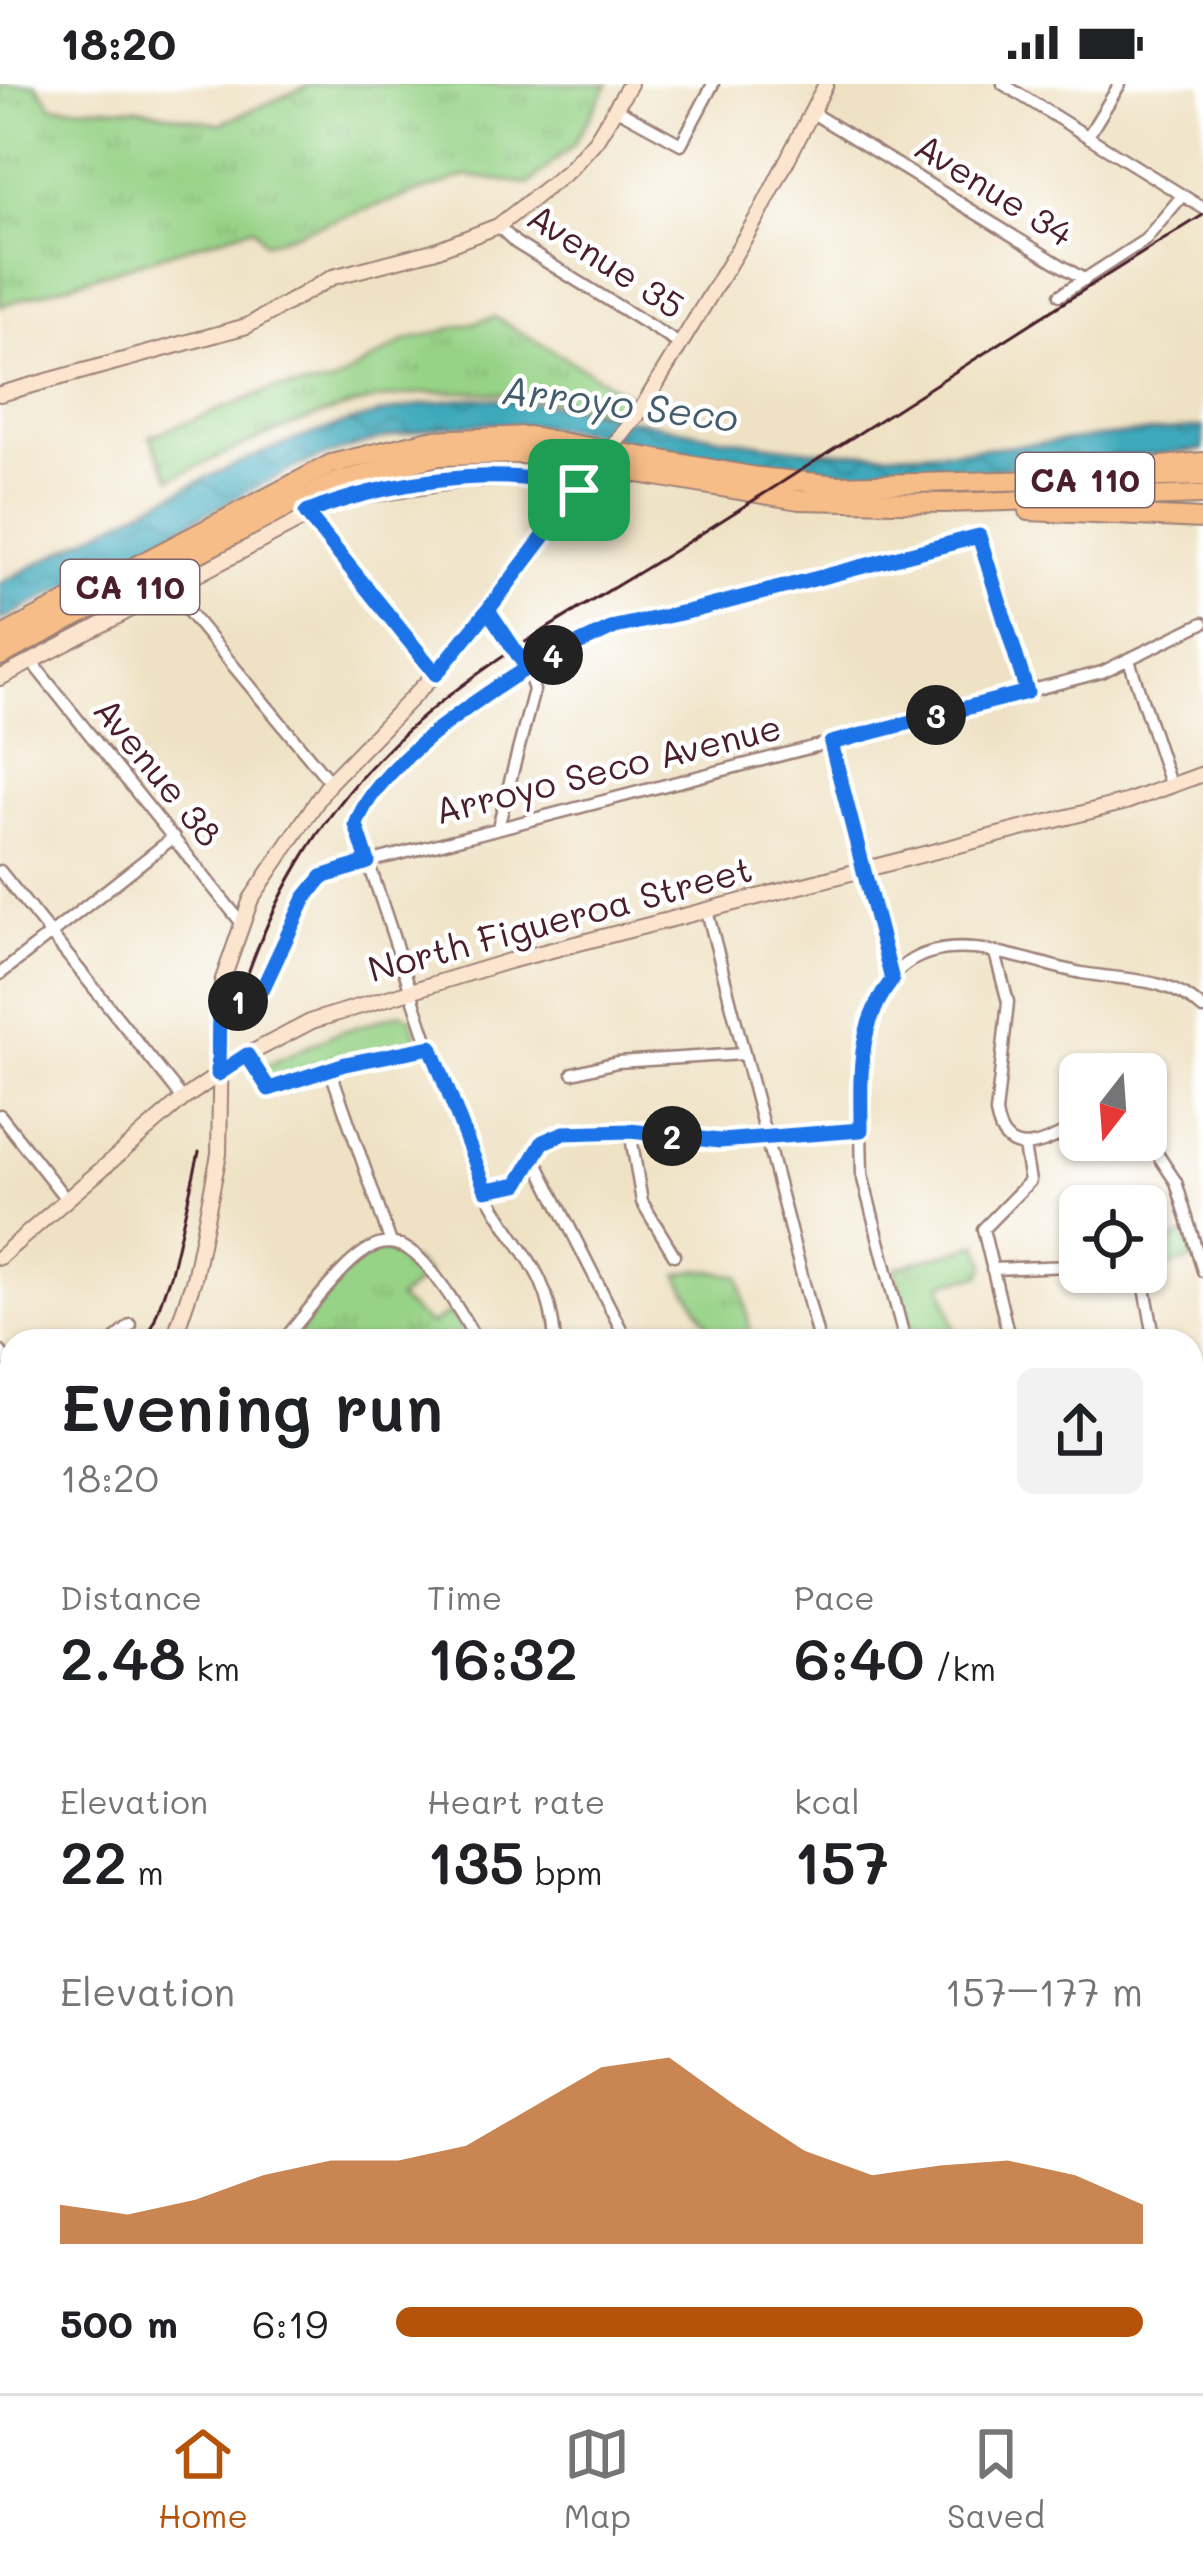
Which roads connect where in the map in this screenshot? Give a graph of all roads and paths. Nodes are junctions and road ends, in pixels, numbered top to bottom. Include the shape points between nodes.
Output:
1 (630, 84) edge
2 (713, 84) edge
3 (826, 84) edge
4 (1003, 84) edge
5 (1120, 84) edge
6 (615, 108) junction
7 (811, 112) junction
8 (1088, 136) junction
9 (1182, 196) junction
10 (1202, 204) edge
11 (498, 226) junction
12 (1085, 280) junction
13 (1060, 296) dead end
14 (681, 345) junction
15 (0, 394) edge
16 (1203, 462) edge
17 (1203, 476) edge
18 (966, 484) junction
19 (579, 490) junction
20 (1203, 495) edge
21 (989, 502) junction
22 (306, 513) junction
23 (1203, 519) edge
24 (167, 586) junction
25 (488, 610) junction
26 (1203, 623) edge
27 (0, 637) edge
28 (0, 656) edge
29 (30, 660) junction
30 (1129, 660) junction
31 (527, 668) junction
32 (436, 674) junction
33 (0, 677) edge
34 (1027, 692) junction
35 (831, 743) junction
36 (1203, 774) edge
37 (329, 782) junction
38 (1171, 787) junction
39 (498, 827) junction
40 (174, 837) junction
41 (368, 862) junction
42 (0, 871) edge
43 (863, 871) junction
44 (707, 911) junction
45 (240, 921) junction
46 (51, 934) junction
47 (995, 952) junction
48 (0, 974) edge
49 (892, 980) junction
50 (412, 990) junction
51 (219, 1004) junction
52 (1203, 1009) edge
53 (431, 1047) junction
54 (743, 1054) junction
55 (247, 1055) junction
56 (330, 1069) junction
57 (574, 1073) dead end
58 (218, 1074) junction
59 (183, 1100) junction
60 (0, 1114) edge
61 (861, 1130) junction
62 (630, 1131) junction
63 (1059, 1137) edge
64 (766, 1140) junction
65 (1024, 1148) junction
66 (535, 1159) junction
67 (1162, 1161) edge
68 (486, 1190) junction
69 (66, 1199) junction
70 (391, 1244) junction
71 (674, 1255) dead end
72 (0, 1257) edge
73 (1059, 1266) edge
74 (992, 1269) junction
75 (1203, 1271) edge
76 (1146, 1293) edge
77 (131, 1325) dead end
78 (126, 1329) edge
79 (176, 1329) edge
80 (294, 1329) edge
81 (469, 1329) edge
82 (554, 1329) edge
83 (621, 1329) edge
84 (816, 1329) edge
85 (902, 1329) edge
86 (1007, 1329) edge
87 (1153, 1329) edge

1 - 6 main road
2 - 6 street via 681,144
3 - 7 main road
4 - 8 street
5 - 8 street
6 - 11 main road via 569,170
7 - 12 street, Avenue 34
7 - 14 main road
8 - 9 street
9 - 10 street
9 - 12 street via 1145,240
11 - 14 street, Avenue 35
11 - 15 main road via 334,277 247,326
12 - 13 street
14 - 19 main road, bridge
16 - 18 highway
17 - 18 highway, CA 110
18 - 27 highway, CA 110 via 758,477 528,436 387,447 279,489
19 - 22 main road via 546,478 426,483
19 - 25 main road
20 - 21 highway, CA 110
21 - 23 highway via 1026,511
21 - 28 highway, CA 110 via 799,500 525,454 438,456 336,482
22 - 24 main road
22 - 32 street
24 - 29 main road
24 - 37 street
25 - 31 street
25 - 32 main road
26 - 30 street, Arroyo Seco Avenue
29 - 33 main road
29 - 40 street, Avenue 38
30 - 34 street, Arroyo Seco Avenue
30 - 38 street
31 - 34 street via 649,616 979,536
31 - 39 street via 532,708
31 - 41 street via 460,714 366,805 356,825
32 - 37 main road
34 - 35 street, Arroyo Seco Avenue
35 - 39 street, Arroyo Seco Avenue
35 - 43 street
36 - 38 main road, North Figueroa Street
37 - 45 main road
38 - 43 main road, North Figueroa Street
39 - 41 street, Arroyo Seco Avenue
40 - 45 street, Avenue 38
40 - 46 street
41 - 50 street
41 - 51 street, Arroyo Seco Avenue via 322,877 263,988
42 - 46 street
43 - 44 main road, North Figueroa Street
43 - 49 street
44 - 50 main road, North Figueroa Street
44 - 54 street
45 - 51 main road
46 - 48 street
46 - 59 street
47 - 49 street via 940,951
47 - 52 street via 1162,984
47 - 65 street via 1008,1002 997,1122
49 - 61 street via 862,1038
50 - 53 street
50 - 55 main road, North Figueroa Street via 312,1021
51 - 58 main road
53 - 56 street
53 - 68 street
54 - 57 street via 616,1062
54 - 64 street
55 - 56 street via 269,1089
55 - 58 main road, North Figueroa Street
56 - 70 street
58 - 59 main road, North Figueroa Street
58 - 79 main road via 215,1186
59 - 69 main road, North Figueroa Street
60 - 69 street
61 - 64 street
61 - 85 street via 862,1175
62 - 64 street
62 - 66 street via 557,1134
62 - 71 street via 642,1202
63 - 65 street
64 - 84 street
65 - 74 street via 1030,1181 983,1229
66 - 68 street via 518,1184
66 - 83 street
67 - 75 street
68 - 82 street via 507,1232 540,1270
69 - 72 main road, North Figueroa Street
70 - 80 street via 350,1258
70 - 81 street via 421,1256
73 - 74 street
74 - 86 street
76 - 87 street
77 - 78 street

